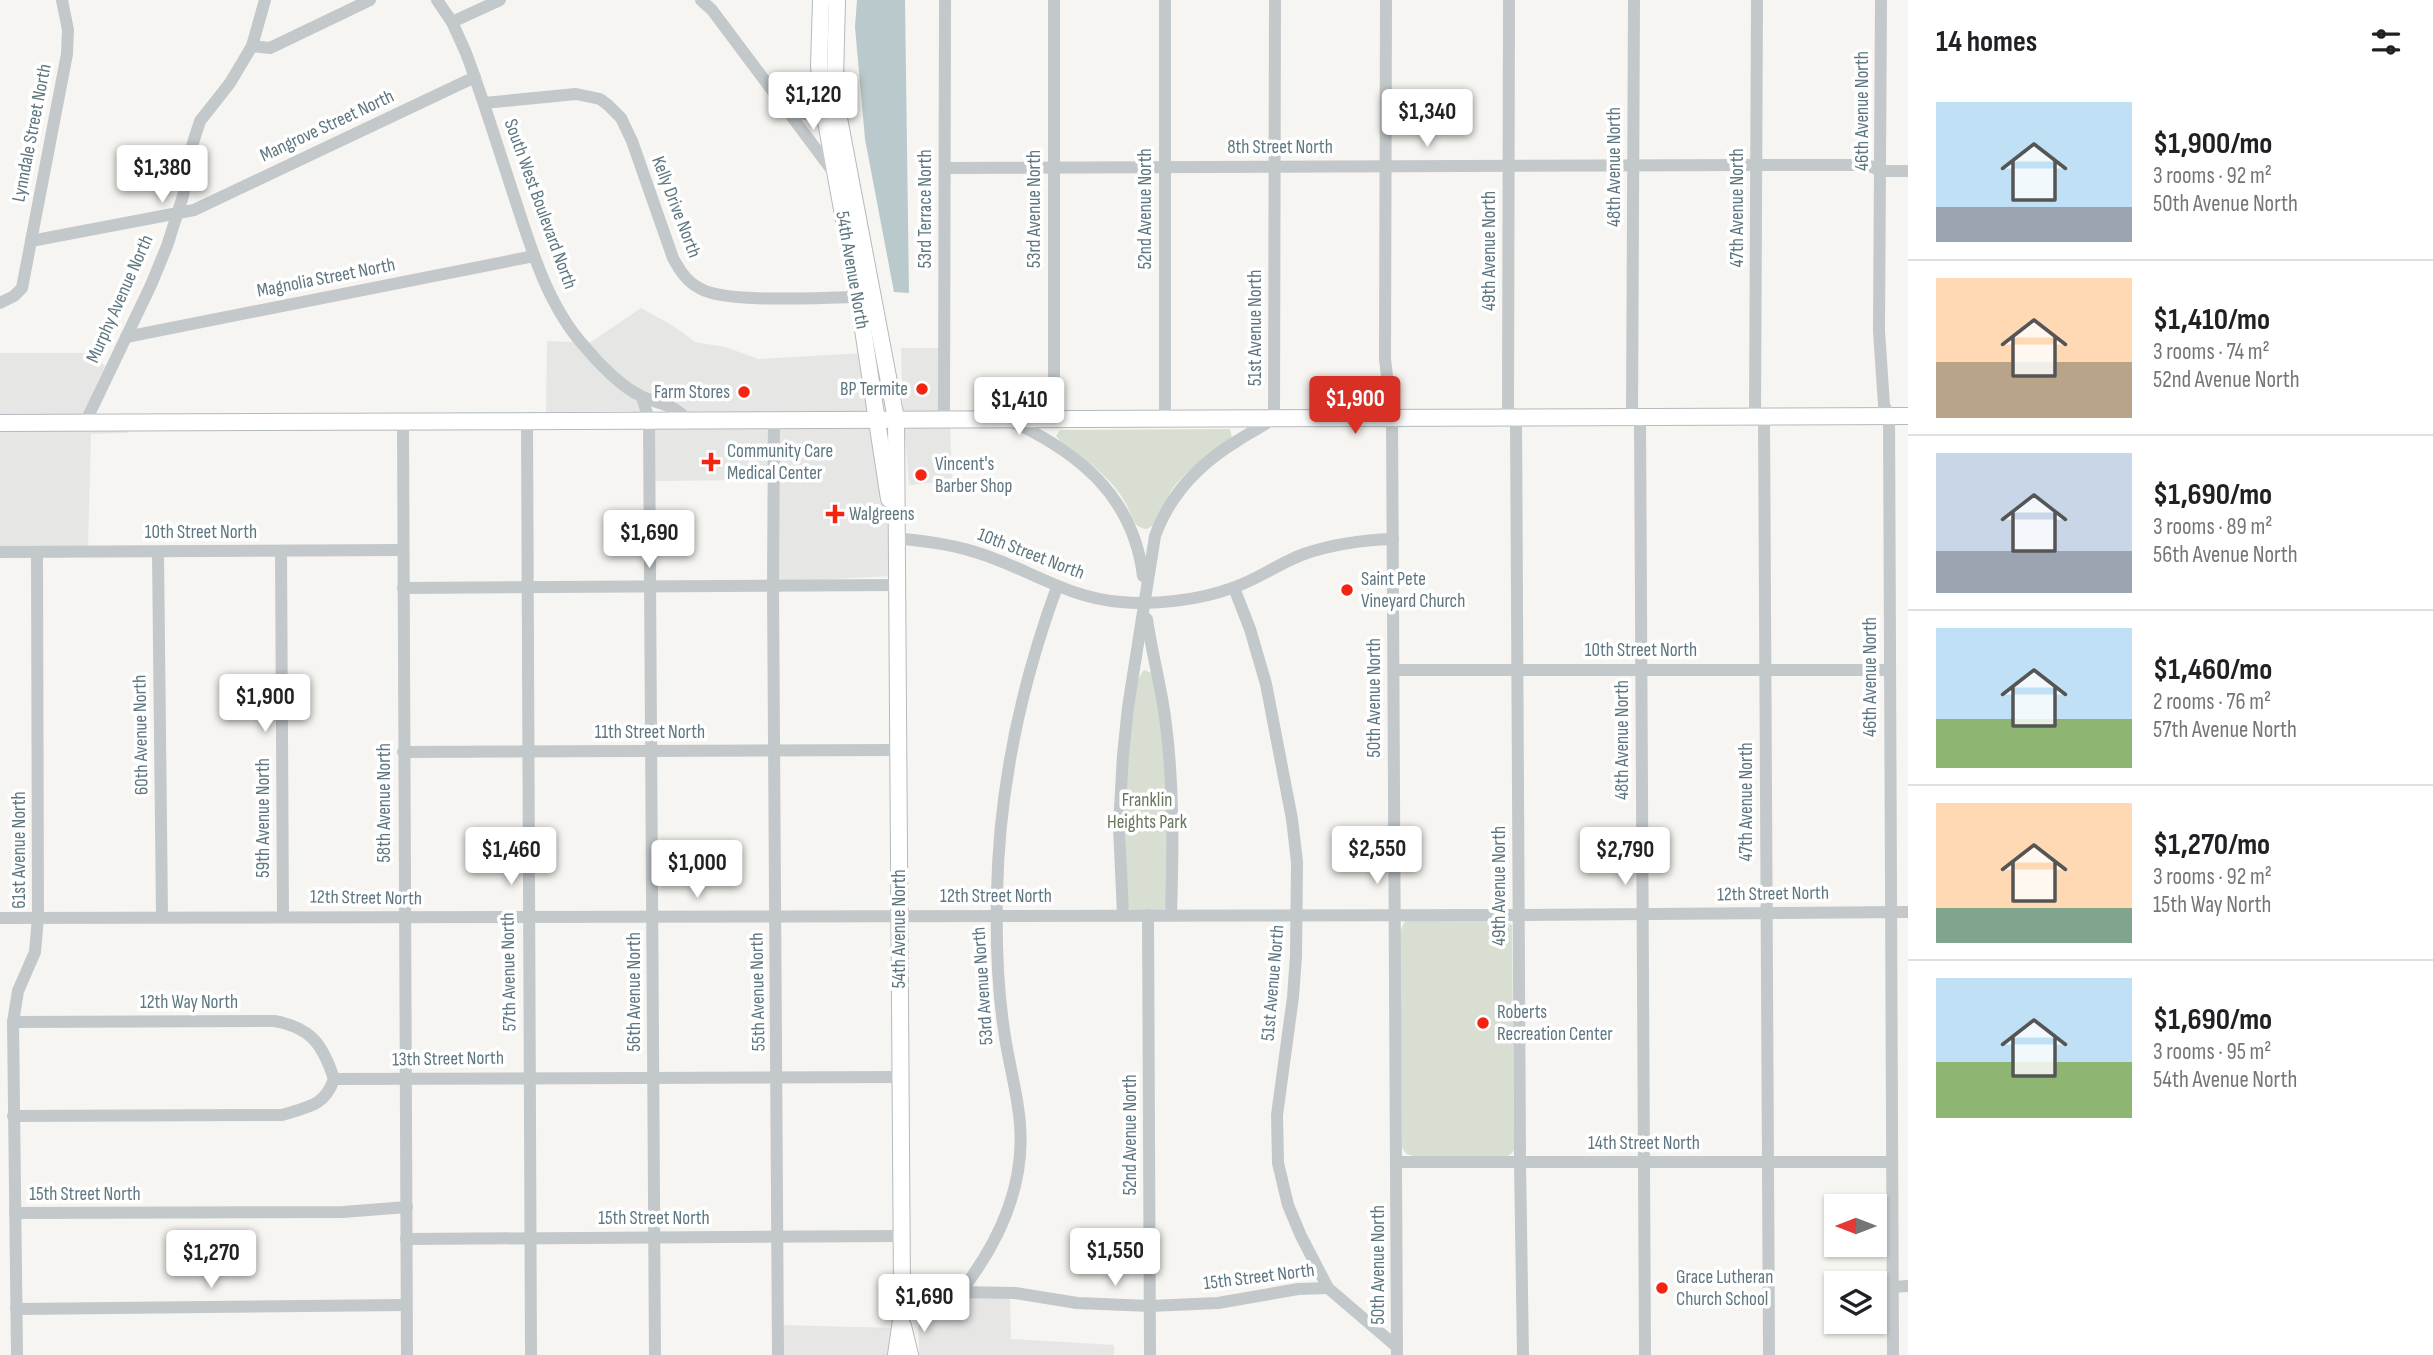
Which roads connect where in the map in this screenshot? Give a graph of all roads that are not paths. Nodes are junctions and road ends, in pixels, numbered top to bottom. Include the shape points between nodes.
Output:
1 (62, 0) edge
2 (265, 0) edge
3 (370, 0) edge
4 (437, 0) edge
5 (500, 0) edge
6 (701, 0) edge
7 (821, 0) edge
8 (837, 0) edge
9 (945, 0) edge
10 (1054, 0) edge
11 (1165, 0) edge
12 (1275, 0) edge
13 (1386, 0) edge
14 (1509, 0) edge
15 (1634, 0) edge
16 (1757, 0) edge
17 (1881, 0) edge
18 (452, 22) junction
19 (252, 46) junction
20 (475, 77) junction
21 (484, 103) junction
22 (789, 111) junction
23 (831, 114) junction
24 (1757, 165) junction
25 (1275, 166) junction
26 (1385, 166) junction
27 (1508, 166) junction
28 (1633, 166) junction
29 (1165, 167) junction
30 (945, 168) junction
31 (1054, 168) junction
32 (1908, 170) edge
33 (1881, 171) junction
34 (834, 173) junction
35 (176, 214) junction
36 (31, 241) junction
37 (534, 256) junction
38 (858, 296) junction
39 (0, 303) edge
40 (126, 337) junction
41 (642, 397) junction
42 (1760, 416) junction
43 (1889, 416) junction
44 (1908, 416) edge
45 (1512, 417) junction
46 (878, 418) junction
47 (944, 418) junction
48 (1006, 418) junction
49 (1054, 418) junction
50 (1165, 418) junction
51 (1274, 418) junction
52 (1392, 418) junction
53 (1636, 418) junction
54 (527, 419) junction
55 (687, 419) junction
56 (774, 419) junction
57 (895, 419) junction
58 (402, 420) junction
59 (649, 420) junction
60 (0, 423) edge
61 (85, 423) junction
62 (897, 538) junction
63 (1393, 538) junction
64 (403, 550) junction
65 (281, 551) junction
66 (0, 552) edge
67 (37, 552) junction
68 (158, 552) junction
69 (528, 586) junction
70 (773, 586) junction
71 (897, 586) junction
72 (650, 587) junction
73 (1057, 587) junction
74 (403, 588) junction
75 (1234, 588) junction
76 (1146, 601) junction
77 (1641, 669) junction
78 (1394, 670) junction
79 (1518, 670) junction
80 (1765, 670) junction
81 (1888, 670) junction
82 (898, 750) junction
83 (774, 751) junction
84 (403, 752) junction
85 (527, 752) junction
86 (650, 752) junction
87 (1891, 912) junction
88 (1908, 912) edge
89 (1765, 913) junction
90 (997, 915) junction
91 (1123, 915) junction
92 (1149, 915) junction
93 (1171, 915) junction
94 (1298, 915) junction
95 (1394, 915) junction
96 (1518, 915) junction
97 (1642, 915) junction
98 (283, 916) junction
99 (653, 916) junction
100 (776, 916) junction
101 (900, 916) junction
102 (38, 917) junction
103 (163, 917) junction
104 (0, 918) edge
105 (528, 918) junction
106 (404, 919) junction
107 (13, 1022) junction
108 (530, 1077) junction
109 (654, 1077) junction
110 (900, 1077) junction
111 (778, 1078) junction
112 (334, 1079) junction
113 (406, 1079) junction
114 (13, 1116) junction
115 (1396, 1162) junction
116 (1644, 1162) junction
117 (1767, 1162) junction
118 (1892, 1162) junction
119 (1520, 1163) junction
120 (407, 1207) junction
121 (15, 1213) junction
122 (901, 1236) junction
123 (654, 1237) junction
124 (778, 1237) junction
125 (530, 1238) junction
126 (407, 1239) junction
127 (1908, 1286) edge
128 (1892, 1287) junction
129 (1328, 1288) junction
130 (962, 1290) junction
131 (901, 1291) junction
132 (407, 1305) junction
133 (1150, 1306) junction
134 (16, 1309) junction
135 (901, 1320) junction
136 (1397, 1351) edge
137 (17, 1355) edge
138 (407, 1355) edge
139 (531, 1355) edge
140 (655, 1355) edge
141 (778, 1355) edge
142 (896, 1355) edge
143 (910, 1355) edge
144 (1150, 1355) edge
145 (1523, 1355) edge
146 (1645, 1355) edge
147 (1769, 1355) edge
148 (1893, 1355) edge

1 - 36 street, Lynndale Street North via 67,54
2 - 19 street, Murphy Avenue North
3 - 19 street via 270,48
4 - 18 street, South West Boulevard North
5 - 18 street
6 - 22 street
7 - 23 main road, 54th Avenue North via 819,67
8 - 23 main road, 54th Avenue North
9 - 30 street, 53rd Terrace North
10 - 31 street, 53rd Avenue North
11 - 29 street, 52nd Avenue North
12 - 25 street, 51st Avenue North
13 - 26 street, 50th Avenue North
14 - 27 street, 49th Avenue North
15 - 28 street, 48th Avenue North
16 - 24 street, 47th Avenue North
17 - 33 street, 46th Avenue North
18 - 20 street, South West Boulevard North
19 - 35 street, Murphy Avenue North via 200,121
20 - 21 street, South West Boulevard North
20 - 35 street, Mangrove Street North via 194,210
21 - 37 street, South West Boulevard North
21 - 38 street, Kelly Drive North via 576,94 608,105 621,118 632,141 673,258 700,289 720,296
22 - 23 street
22 - 34 street
23 - 34 main road, 54th Avenue North
23 - 57 main road, 54th Avenue North
24 - 28 street, 8th Street North
24 - 33 street, 8th Street North via 1868,165
24 - 42 street, 47th Avenue North
25 - 26 street, 8th Street North
25 - 29 street, 8th Street North
25 - 51 street, 51st Avenue North
26 - 27 street, 8th Street North
26 - 52 street, 50th Avenue North via 1385,359
27 - 28 street, 8th Street North
27 - 45 street, 49th Avenue North
28 - 53 street, 48th Avenue North
29 - 31 street, 8th Street North
29 - 50 street, 52nd Avenue North
30 - 31 street, 8th Street North
30 - 47 street, 53rd Terrace North
31 - 49 street, 53rd Avenue North
32 - 33 street, 8th Street North
33 - 43 street, 46th Avenue North via 1880,331 1884,405
34 - 38 main road, 54th Avenue North
35 - 36 street, Mangrove Street North
35 - 40 street, Murphy Avenue North via 151,285
36 - 39 street, Lynndale Street North via 22,288
37 - 40 street, Magnolia Street North
37 - 41 street, South West Boulevard North via 565,322 604,367
38 - 46 main road, 54th Avenue North
40 - 61 street, Murphy Avenue North
41 - 55 street, South West Boulevard North via 679,410
41 - 59 street
42 - 43 main road
42 - 53 main road
42 - 80 street, 47th Avenue North
43 - 44 main road
43 - 81 street, 46th Avenue North
45 - 52 main road
45 - 53 main road
45 - 79 street, 49th Avenue North
46 - 56 main road
46 - 57 main road
46 - 62 main road, 54th Avenue North via 881,460
47 - 48 main road
47 - 57 main road
48 - 49 main road
48 - 76 street via 1066,450 1103,484 1135,540
49 - 50 main road
50 - 51 main road
51 - 52 main road
51 - 76 street via 1214,456 1175,496 1155,536
52 - 63 street, 50th Avenue North
53 - 77 street, 48th Avenue North
54 - 58 main road
54 - 59 main road
54 - 69 street, 57th Avenue North
55 - 56 main road
55 - 59 main road
56 - 70 street, 55th Avenue North
57 - 62 main road, 54th Avenue North
58 - 61 main road
58 - 64 street, 58th Avenue North
59 - 72 street, 56th Avenue North
60 - 61 main road
62 - 71 main road, 54th Avenue North
62 - 73 street, 10th Street North via 975,552
63 - 75 street, 10th Street North via 1320,549
63 - 78 street, 50th Avenue North
64 - 65 street, 10th Street North
64 - 74 street, 58th Avenue North
65 - 68 street, 10th Street North
65 - 98 street, 59th Avenue North
66 - 67 street, 10th Street North
67 - 68 street, 10th Street North
67 - 102 street, 61st Avenue North
68 - 103 street, 60th Avenue North
69 - 72 street
69 - 74 street
69 - 85 street, 57th Avenue North
70 - 71 street
70 - 72 street
70 - 83 street, 55th Avenue North
71 - 82 main road, 54th Avenue North
72 - 86 street, 56th Avenue North
73 - 76 street, 10th Street North via 1089,597
73 - 90 street, 53rd Avenue North via 1032,657 1018,717 999,841
74 - 84 street, 58th Avenue North
75 - 76 street, 10th Street North
75 - 94 street, 51st Avenue North via 1266,684 1282,759 1294,840
76 - 91 street via 1122,766
76 - 93 street via 1171,780
77 - 79 street, 10th Street North
77 - 80 street, 10th Street North
77 - 97 street, 48th Avenue North
78 - 79 street, 10th Street North
78 - 95 street, 50th Avenue North
79 - 96 street, 49th Avenue North
80 - 81 street, 10th Street North
80 - 89 street, 47th Avenue North
81 - 87 street, 46th Avenue North
82 - 83 street, 11th Street North
82 - 101 main road, 54th Avenue North
83 - 86 street, 11th Street North
83 - 100 street, 55th Avenue North
84 - 85 street, 11th Street North
84 - 106 street, 58th Avenue North
85 - 86 street, 11th Street North
85 - 105 street, 57th Avenue North
86 - 99 street, 56th Avenue North
87 - 88 street, 12th Street North
87 - 89 street, 12th Street North
87 - 118 street, 46th Avenue North
89 - 97 street, 12th Street North
89 - 117 street, 47th Avenue North
90 - 91 street, 12th Street North
90 - 101 street, 12th Street North
90 - 130 street, 53rd Avenue North via 1003,1029 1020,1121 1020,1167 995,1240
91 - 92 street, 12th Street North
92 - 93 street, 12th Street North
92 - 133 street, 52nd Avenue North
93 - 94 street, 12th Street North
94 - 95 street, 12th Street North
94 - 129 street, 51st Avenue North via 1277,1152 1288,1205
95 - 96 street, 12th Street North
95 - 115 street, 50th Avenue North
96 - 97 street, 12th Street North
96 - 119 street, 49th Avenue North
97 - 116 street, 48th Avenue North
98 - 103 street, 12th Street North
98 - 106 street, 12th Street North
99 - 100 street, 12th Street North
99 - 105 street, 12th Street North
99 - 109 street, 56th Avenue North
100 - 101 street, 12th Street North
100 - 111 street, 55th Avenue North
101 - 110 main road, 54th Avenue North
102 - 103 street, 12th Street North
102 - 104 street, 12th Street North
102 - 107 street, 61st Avenue North via 35,952 18,991
105 - 106 street, 12th Street North
105 - 108 street, 57th Avenue North
106 - 113 street, 58th Avenue North
107 - 112 street, 12th Way North via 291,1024 317,1042
107 - 114 street, 61st Avenue North
108 - 109 street, 13th Street North
108 - 113 street, 13th Street North
108 - 125 street, 57th Avenue North
109 - 111 street, 13th Street North
109 - 123 street, 56th Avenue North
110 - 111 street, 13th Street North
110 - 122 main road, 54th Avenue North
111 - 124 street, 55th Avenue North
112 - 113 street, 13th Street North
112 - 114 street via 329,1094 317,1104 282,1115
113 - 120 street, 58th Avenue North
114 - 121 street, 61st Avenue North
115 - 119 street, 14th Street North
115 - 136 street, 50th Avenue North
116 - 117 street, 14th Street North
116 - 119 street, 14th Street North
116 - 146 street, 48th Avenue North
117 - 118 street, 14th Street North
117 - 147 street, 47th Avenue North
118 - 128 street, 46th Avenue North
119 - 145 street, 49th Avenue North
120 - 121 street, 15th Street North via 343,1212
120 - 126 street, 58th Avenue North
121 - 134 street, 61st Avenue North
122 - 124 street, 15th Street North
122 - 131 main road, 54th Avenue North
123 - 124 street, 15th Street North
123 - 125 street, 15th Street North
123 - 140 street, 56th Avenue North
124 - 141 street, 55th Avenue North
125 - 126 street, 15th Street North
125 - 139 street, 57th Avenue North
126 - 132 street, 58th Avenue North
127 - 128 street
128 - 148 street, 46th Avenue North
129 - 133 street, 15th Street North via 1218,1303
129 - 136 street, 51st Avenue North
130 - 131 street, 15th Street North
130 - 133 street, 15th Street North via 1077,1304
131 - 135 main road, 54th Avenue North
132 - 134 street
132 - 138 street, 58th Avenue North
133 - 144 street, 52nd Avenue North
134 - 137 street, 61st Avenue North
135 - 142 main road, 54th Avenue North
135 - 143 main road, 54th Avenue North

